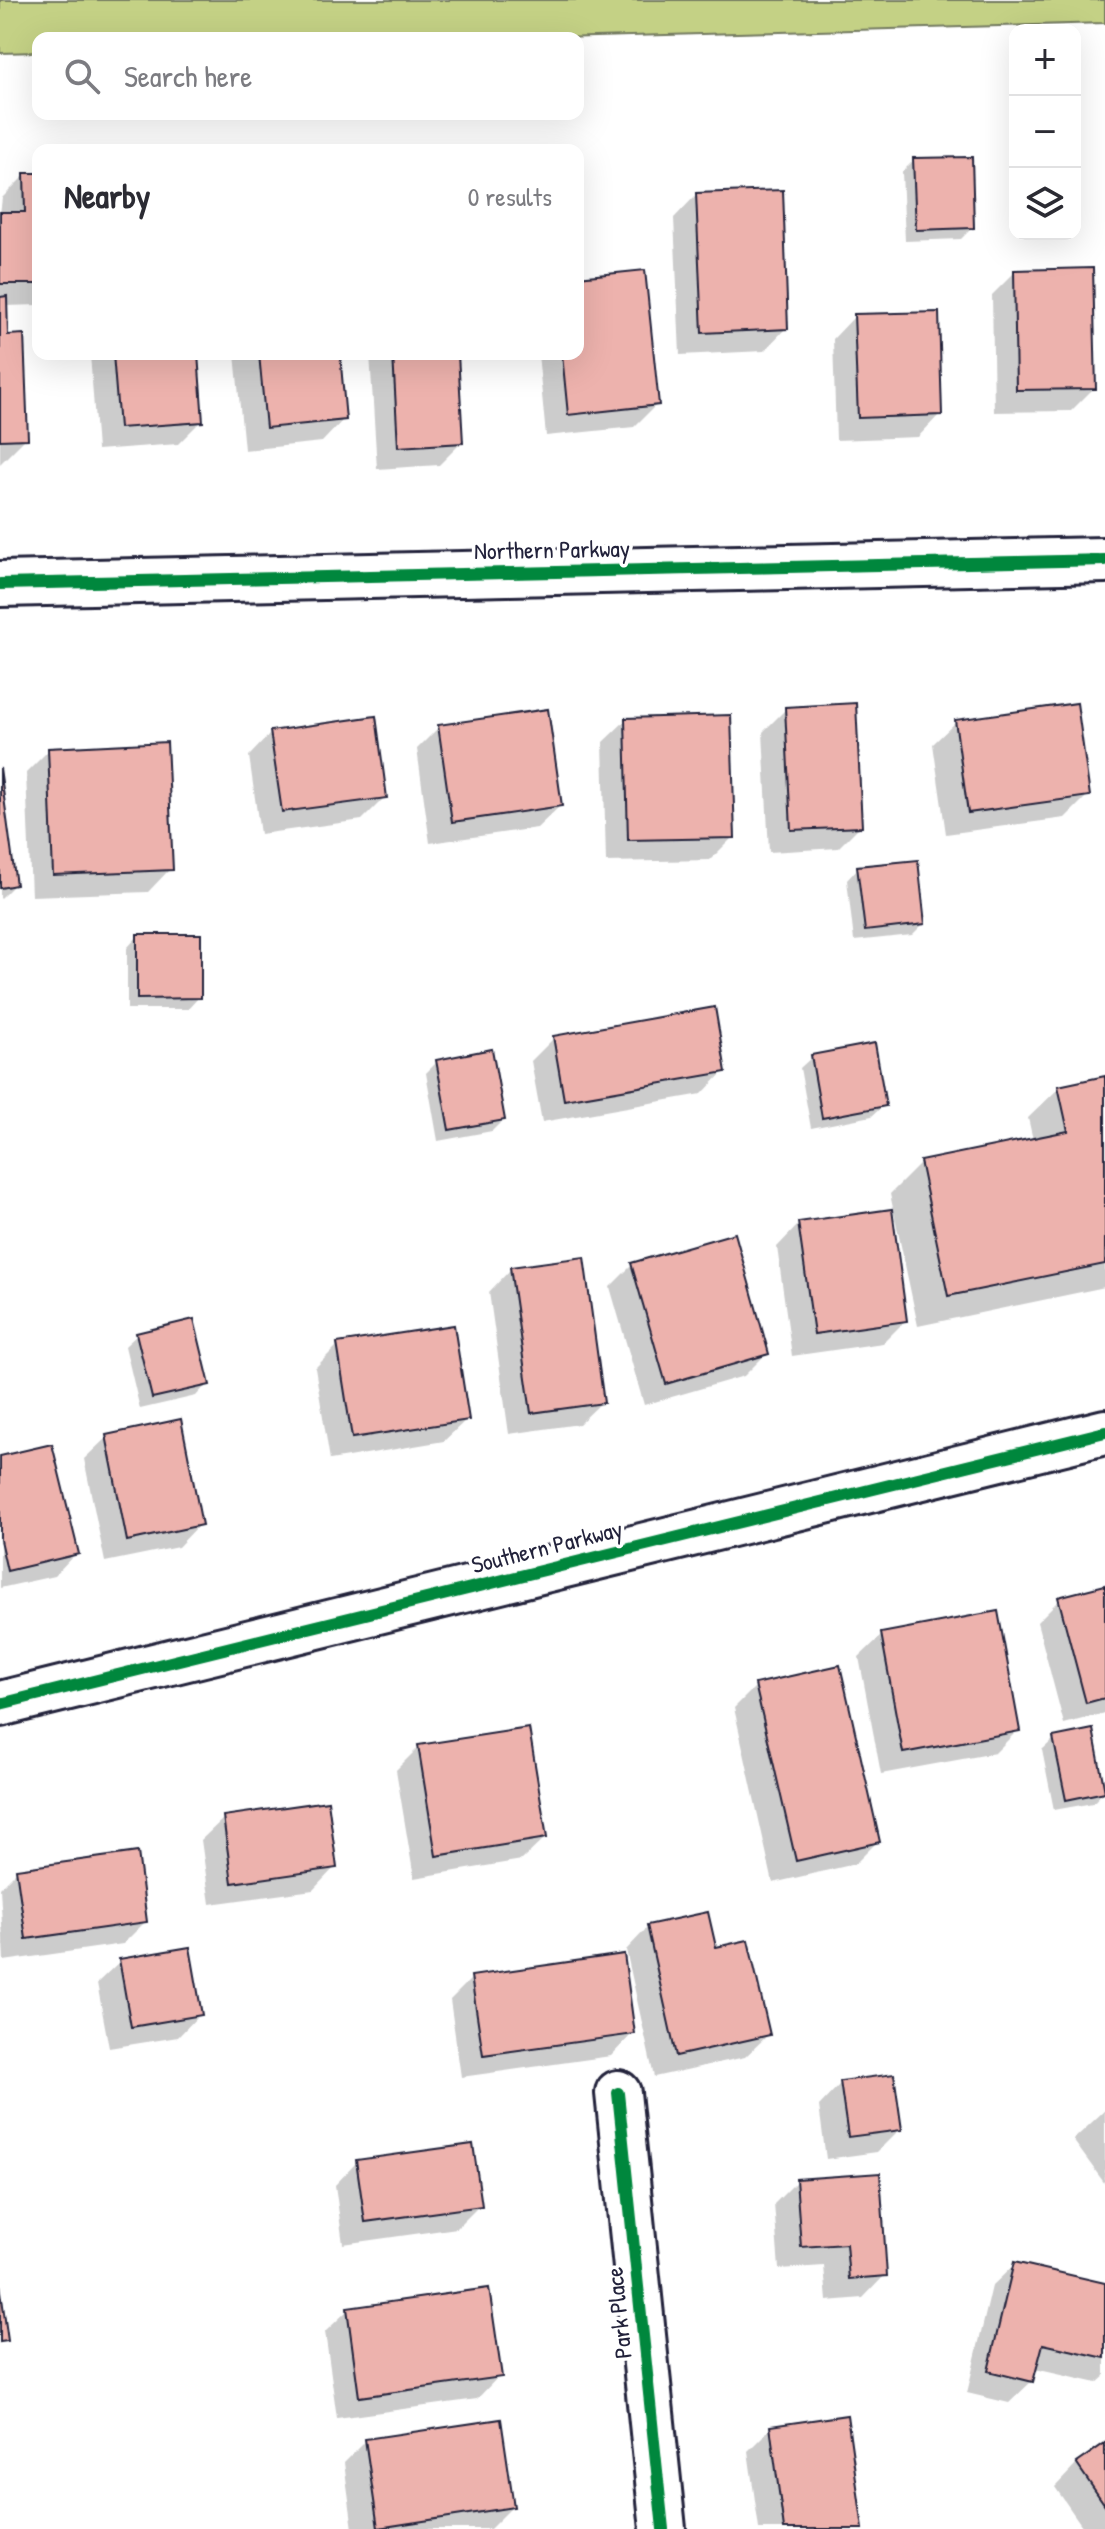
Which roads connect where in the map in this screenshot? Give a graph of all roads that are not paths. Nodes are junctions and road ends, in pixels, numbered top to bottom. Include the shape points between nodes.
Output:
1 (1105, 560) edge
2 (0, 584) edge
3 (1105, 1432) edge
4 (0, 1704) edge
5 (618, 2093) dead end
6 (663, 2529) edge

1 - 2 street, Northern Parkway
3 - 4 street, Southern Parkway
5 - 6 street, Park Place

